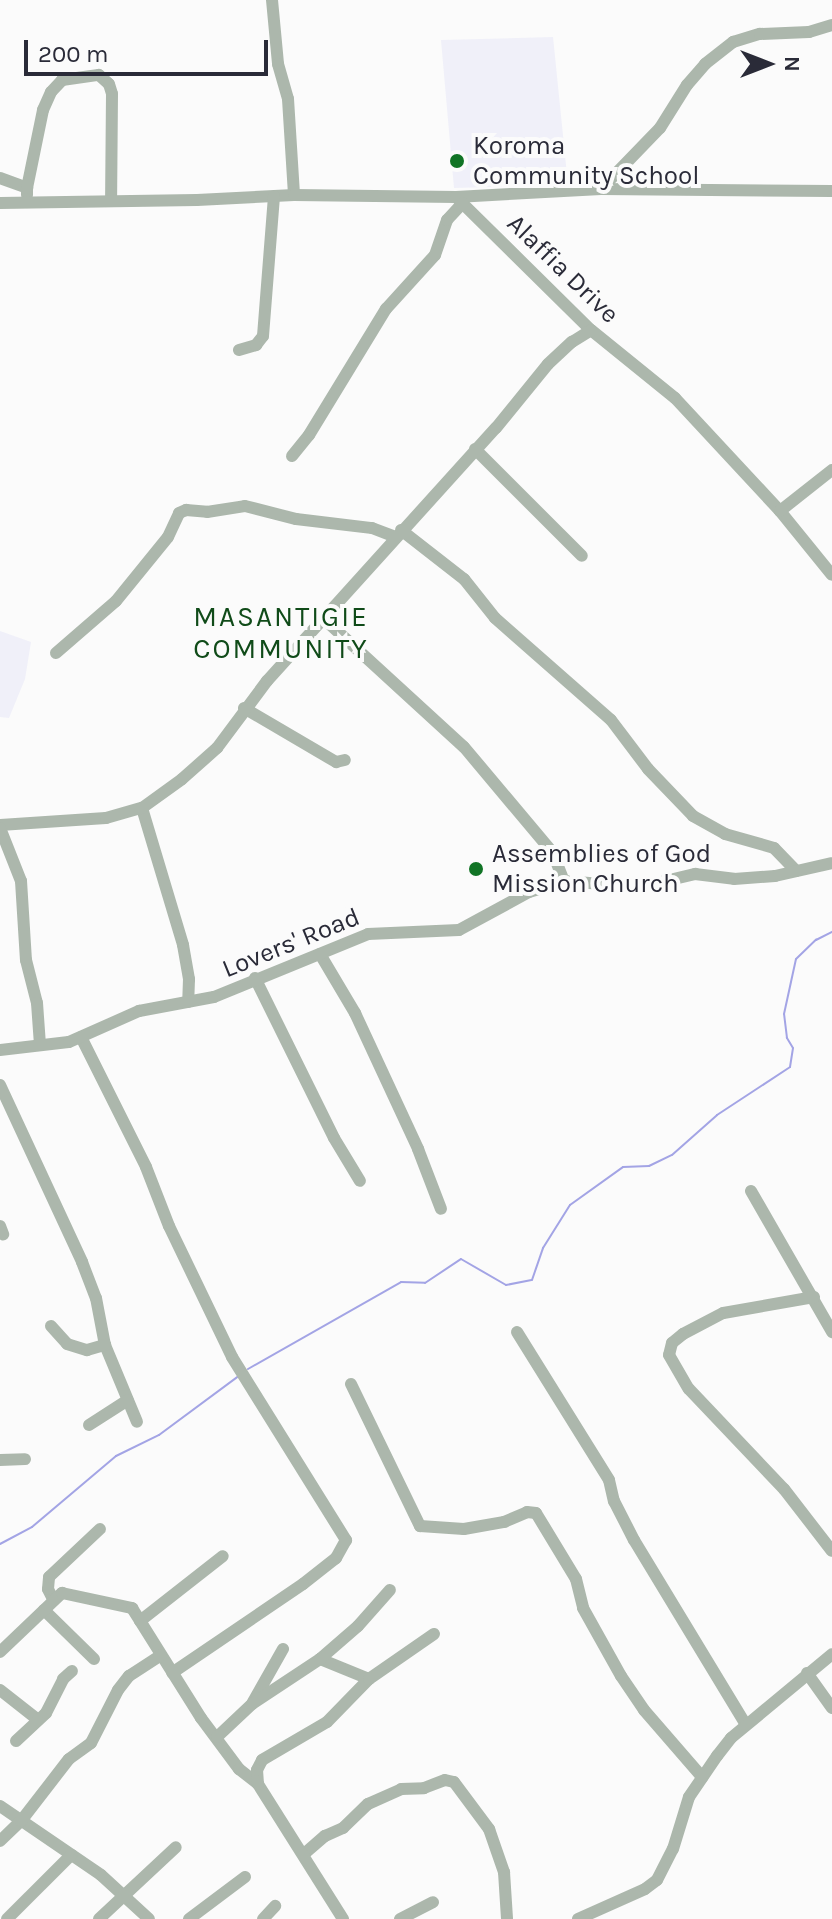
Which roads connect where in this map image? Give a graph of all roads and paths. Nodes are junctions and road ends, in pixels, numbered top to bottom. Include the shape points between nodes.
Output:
1 (272, 0) edge
2 (832, 25) edge
3 (0, 178) edge
4 (601, 189) junction
5 (832, 191) edge
6 (27, 195) junction
7 (294, 195) junction
8 (274, 196) junction
9 (111, 200) junction
10 (459, 200) junction
11 (0, 203) edge
12 (591, 330) junction
13 (239, 350) dead end
14 (475, 449) junction
15 (292, 456) dead end
16 (832, 470) edge
17 (780, 511) junction
18 (398, 533) junction
19 (582, 556) dead end
20 (832, 575) edge
21 (323, 618) junction
22 (56, 653) dead end
23 (244, 708) junction
24 (345, 760) dead end
25 (142, 808) junction
26 (0, 827) edge
27 (832, 863) edge
28 (796, 871) junction
29 (564, 881) junction
30 (320, 954) junction
31 (255, 978) junction
32 (188, 1002) junction
33 (81, 1037) junction
34 (40, 1045) junction
35 (0, 1050) edge
36 (0, 1085) edge
37 (360, 1181) dead end
38 (751, 1191) dead end
39 (441, 1209) dead end
40 (814, 1297) junction
41 (51, 1326) dead end
42 (517, 1332) dead end
43 (832, 1332) edge
44 (105, 1345) junction
45 (351, 1384) dead end
46 (128, 1400) junction
47 (137, 1422) dead end
48 (89, 1425) dead end
49 (25, 1459) dead end
50 (0, 1460) edge
51 (100, 1529) dead end
52 (832, 1551) edge
53 (223, 1556) dead end
54 (390, 1590) dead end
55 (49, 1604) junction
56 (140, 1621) junction
57 (434, 1634) dead end
58 (283, 1649) dead end
59 (0, 1652) edge
60 (832, 1654) edge
61 (161, 1655) junction
62 (94, 1659) dead end
63 (320, 1659) junction
64 (72, 1671) dead end
65 (172, 1673) junction
66 (807, 1673) junction
67 (369, 1679) junction
68 (0, 1690) edge
69 (252, 1704) junction
70 (832, 1708) edge
71 (37, 1719) junction
72 (746, 1725) junction
73 (217, 1737) junction
74 (16, 1741) dead end
75 (702, 1777) junction
76 (258, 1784) junction
77 (0, 1806) edge
78 (21, 1821) junction
79 (0, 1841) edge
80 (176, 1847) dead end
81 (304, 1854) junction
82 (71, 1855) junction
83 (245, 1877) dead end
84 (124, 1895) junction
85 (433, 1902) dead end
86 (275, 1906) dead end
87 (582, 1918) edge
88 (7, 1919) edge
89 (99, 1919) edge
90 (149, 1919) edge
91 (189, 1919) edge
92 (263, 1919) edge
93 (343, 1919) edge
94 (400, 1919) edge
95 (507, 1919) edge

1 - 7 street via 278,64 288,99
2 - 4 street via 733,42 705,64 660,128
3 - 6 street
4 - 5 street
4 - 10 street
6 - 9 street
6 - 9 street via 51,92 62,80 99,75 112,94
6 - 11 street
7 - 8 street
7 - 10 street
8 - 9 street
8 - 13 street via 263,336 256,345
10 - 12 street, Alaffia Drive
10 - 15 street via 435,255 386,309
12 - 14 street via 548,364
12 - 17 street, Alaffia Drive via 675,398
14 - 18 street
14 - 19 street
16 - 17 street
17 - 20 street, Alaffia Drive
18 - 21 street
18 - 22 street via 245,506 179,513 168,537 116,601
18 - 28 street via 464,579 495,618 611,720 693,816 725,834 774,848
21 - 23 street
21 - 29 street via 464,747 553,853
23 - 24 street via 336,762
23 - 25 street via 217,748
25 - 26 street via 106,818
25 - 32 street via 183,945
26 - 34 street via 21,881 26,960
27 - 28 street, Lovers' Road
28 - 29 street, Lovers' Road via 758,878 695,874 622,888
29 - 30 street, Lovers' Road via 529,892 459,930 378,931
30 - 31 street, Lovers' Road
30 - 39 street via 355,1013
31 - 32 street, Lovers' Road
31 - 37 street
32 - 33 street, Lovers' Road via 139,1011
33 - 34 street, Lovers' Road
33 - 65 street via 232,1357 346,1540 345,1547 303,1584
34 - 35 street, Lovers' Road
36 - 44 street via 82,1262
38 - 40 street
40 - 43 street
40 - 52 street via 723,1313 683,1334 672,1343 669,1355 689,1389 784,1489
41 - 44 street via 67,1344 87,1350
42 - 72 street via 609,1480 634,1540
44 - 46 street
45 - 75 street via 420,1526 464,1529 536,1513 576,1579 583,1608 621,1676
46 - 47 street
46 - 48 street
49 - 50 street
51 - 55 street via 49,1577
53 - 56 street
54 - 63 street
55 - 56 street via 62,1593 105,1601 132,1608
55 - 59 street
55 - 62 street
56 - 61 street
57 - 67 street
58 - 69 street
60 - 66 street
61 - 65 street
61 - 78 street via 129,1676 91,1743 69,1759
63 - 67 street
63 - 69 street
64 - 71 street
65 - 73 street
66 - 70 street
66 - 72 street
67 - 76 street via 327,1722 262,1760
68 - 71 street
69 - 73 street
71 - 74 street
72 - 75 street
73 - 76 street via 239,1769
75 - 87 street via 657,1880
76 - 81 street
77 - 78 street
78 - 79 street
78 - 82 street
80 - 84 street
81 - 93 street
81 - 95 street via 368,1804 401,1789 454,1782 489,1829 504,1872
82 - 84 street
82 - 88 street
83 - 91 street
84 - 89 street
84 - 90 street
85 - 94 street
86 - 92 street

